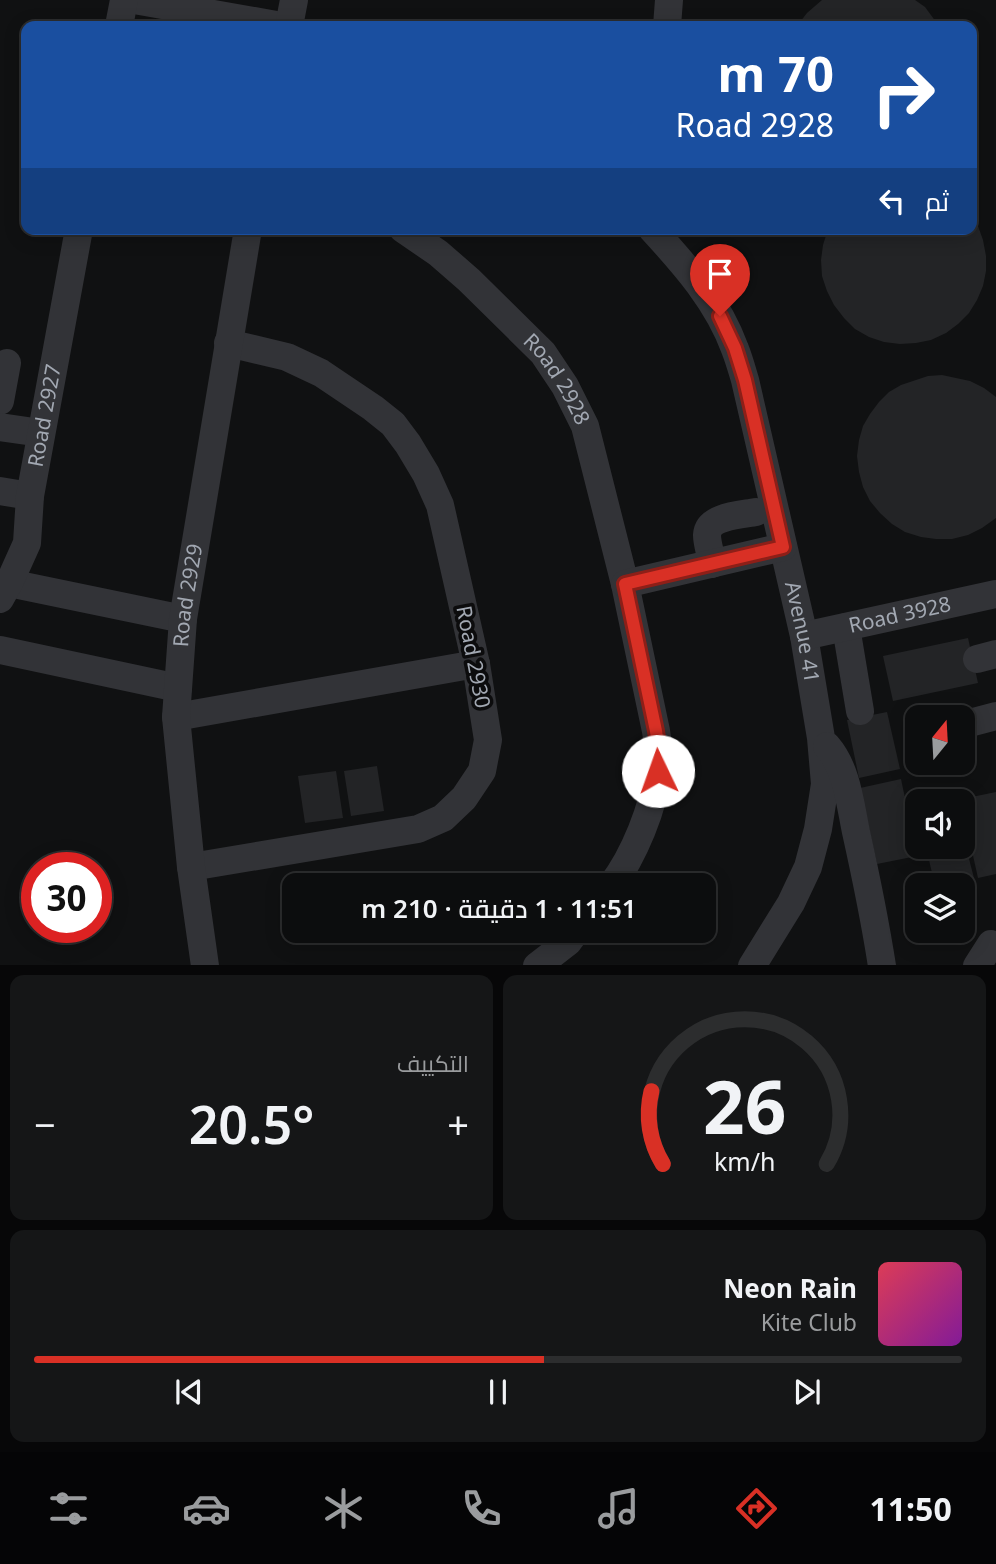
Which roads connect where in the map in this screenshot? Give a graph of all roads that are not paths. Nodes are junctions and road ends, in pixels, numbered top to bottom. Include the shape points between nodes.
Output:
1 (124, 0) edge
2 (134, 0) edge
3 (294, 0) edge
4 (669, 0) edge
5 (166, 16) edge
6 (120, 21) edge
7 (224, 21) edge
8 (290, 21) edge
9 (667, 21) edge
10 (78, 235) edge
11 (247, 235) edge
12 (412, 235) edge
13 (657, 235) edge
14 (228, 343) junction
15 (7, 363) dead end
16 (0, 401) edge
17 (0, 427) edge
18 (41, 433) junction
19 (0, 491) edge
20 (30, 496) junction
21 (756, 512) dead end
22 (783, 547) junction
23 (712, 564) junction
24 (625, 584) junction
25 (5, 591) edge
26 (996, 594) edge
27 (183, 619) junction
28 (846, 627) junction
29 (804, 636) junction
30 (0, 650) edge
31 (476, 664) junction
32 (178, 688) junction
33 (860, 711) dead end
34 (996, 716) edge
35 (176, 717) junction
36 (975, 722) edge
37 (821, 738) junction
38 (191, 867) junction
39 (620, 873) edge
40 (567, 943) edge
41 (205, 965) edge
42 (537, 965) edge
43 (752, 965) edge
44 (882, 965) edge

1 - 6 street
2 - 5 street
3 - 8 street
4 - 9 street
5 - 7 street
10 - 18 street, Road 2927
11 - 14 street, Road 2929
12 - 24 street, Road 2928 via 469,280 543,353 565,386 585,426
13 - 22 street, Avenue 41 via 703,288 735,348
14 - 27 street, Road 2929
14 - 31 street, Road 2930 via 286,357 321,373 393,424 440,505
15 - 16 street
17 - 18 street
18 - 20 street, Road 2927
19 - 20 street
20 - 25 street, Road 2927 via 27,542
21 - 23 street via 715,521 708,528
22 - 23 street
22 - 29 street, Avenue 41
23 - 24 street
24 - 39 street, Road 2928 via 659,751 645,821
25 - 27 street
26 - 28 street, Road 3928
27 - 32 street, Road 2929
28 - 29 street, Road 3928
28 - 33 street
29 - 37 street, Avenue 41
30 - 32 street
31 - 35 street
31 - 38 street, Road 2930 via 488,740 482,771 443,818 418,829
32 - 35 street, Road 2929
34 - 36 street
35 - 38 street, Road 2929
37 - 43 street, Avenue 41 via 825,784 808,867 791,904
37 - 44 street via 845,780
38 - 41 street, Road 2929
40 - 42 street

